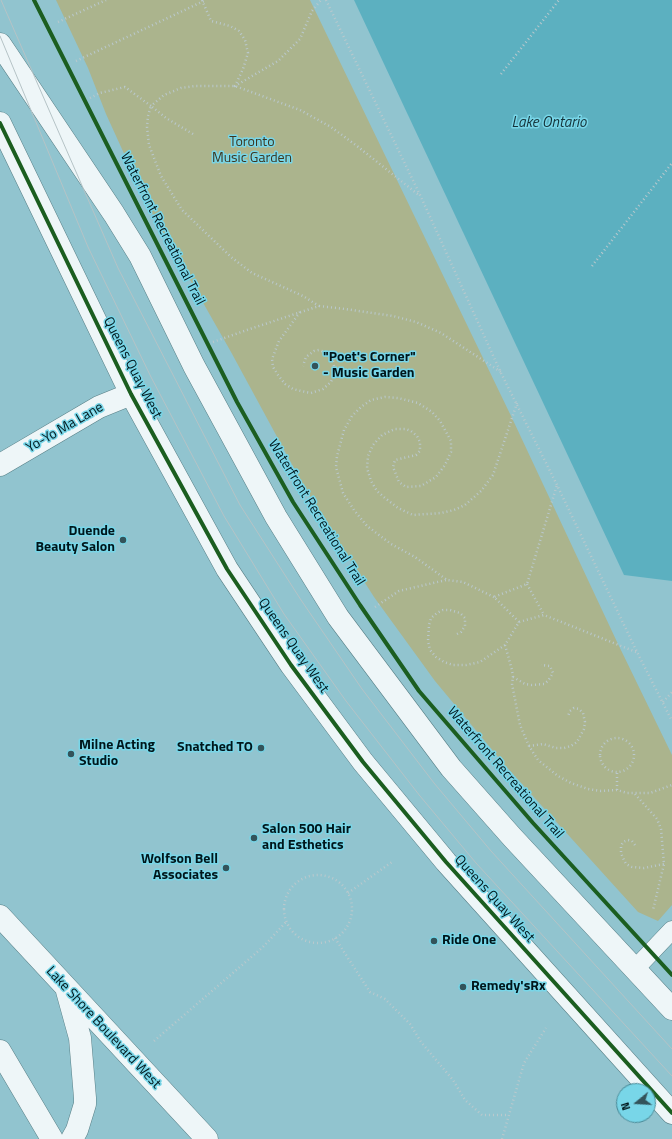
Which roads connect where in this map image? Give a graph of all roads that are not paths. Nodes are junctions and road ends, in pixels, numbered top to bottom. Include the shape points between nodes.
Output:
1 (0, 44) edge
2 (0, 123) edge
3 (131, 394) junction
4 (0, 465) edge
5 (0, 916) edge
6 (672, 930) edge
7 (635, 969) junction
8 (65, 987) junction
9 (672, 1009) edge
10 (0, 1051) edge
11 (672, 1113) edge
12 (52, 1139) edge
13 (72, 1139) edge
14 (207, 1139) edge

1 - 7 main road via 140,256 194,366 276,517 338,617 451,768
2 - 3 main road, Queens Quay West
3 - 4 main road, Yo-Yo Ma Lane via 99,407
3 - 11 main road, Queens Quay West via 227,569 291,665 363,762 446,862
5 - 8 main road, Lake Shore Boulevard West
6 - 7 lane
7 - 9 main road
8 - 13 main road via 80,1038 85,1098 77,1130
8 - 14 main road, Lake Shore Boulevard West
10 - 12 main road

